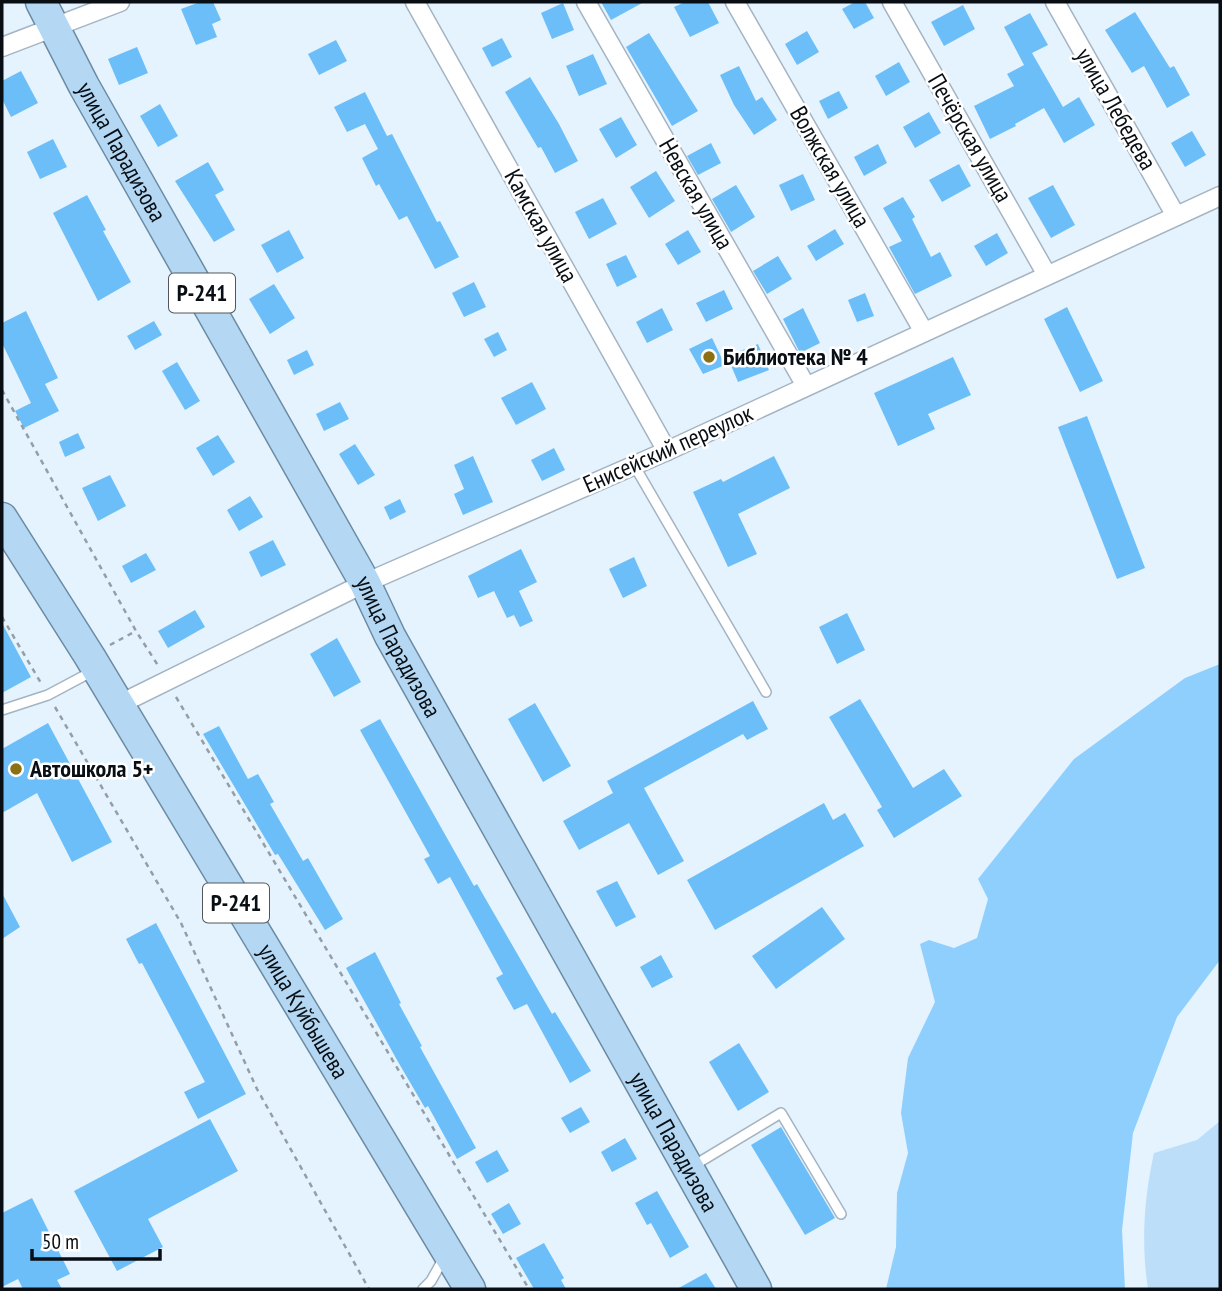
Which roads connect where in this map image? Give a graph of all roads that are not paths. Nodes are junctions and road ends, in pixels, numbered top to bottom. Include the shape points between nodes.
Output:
1 (120, 2) edge
2 (415, 2) edge
3 (586, 2) edge
4 (735, 2) edge
5 (892, 2) edge
6 (1055, 2) edge
7 (47, 15) edge
8 (2, 47) edge
9 (1220, 196) edge
10 (1176, 216) junction
11 (1047, 275) junction
12 (924, 332) junction
13 (806, 386) junction
14 (667, 451) junction
15 (634, 465) junction
16 (2, 518) edge
17 (365, 583) junction
18 (101, 659) junction
19 (766, 692) dead end
20 (118, 705) junction
21 (2, 710) edge
22 (688, 1168) junction
23 (841, 1214) dead end
24 (447, 1251) junction
25 (423, 1289) edge
26 (470, 1289) edge
27 (756, 1289) edge

1 - 7 street
2 - 14 street, Камская улица
3 - 13 street, Невская улица
4 - 12 street, Волжская улица
5 - 11 street, Печёрская улица
6 - 10 street, улица Лебедева
7 - 8 street
7 - 17 highway, улица Парадизова / Р-241
9 - 10 street, Енисейский переулок
10 - 11 street, Енисейский переулок
11 - 12 street, Енисейский переулок
12 - 13 street, Енисейский переулок
13 - 14 street, Енисейский переулок
14 - 15 street, Енисейский переулок
15 - 17 street, Енисейский переулок
15 - 19 lane
16 - 18 highway, улица Куйбышева / Р-241
17 - 20 street, Енисейский переулок
17 - 22 highway, улица Парадизова / Р-241 via 390,636
18 - 20 highway, улица Куйбышева / Р-241
18 - 21 lane via 48,695
20 - 24 highway, улица Куйбышева / Р-241
22 - 23 lane via 781,1113
22 - 27 highway, улица Парадизова / Р-241
24 - 25 lane
24 - 26 highway, улица Куйбышева / Р-241

